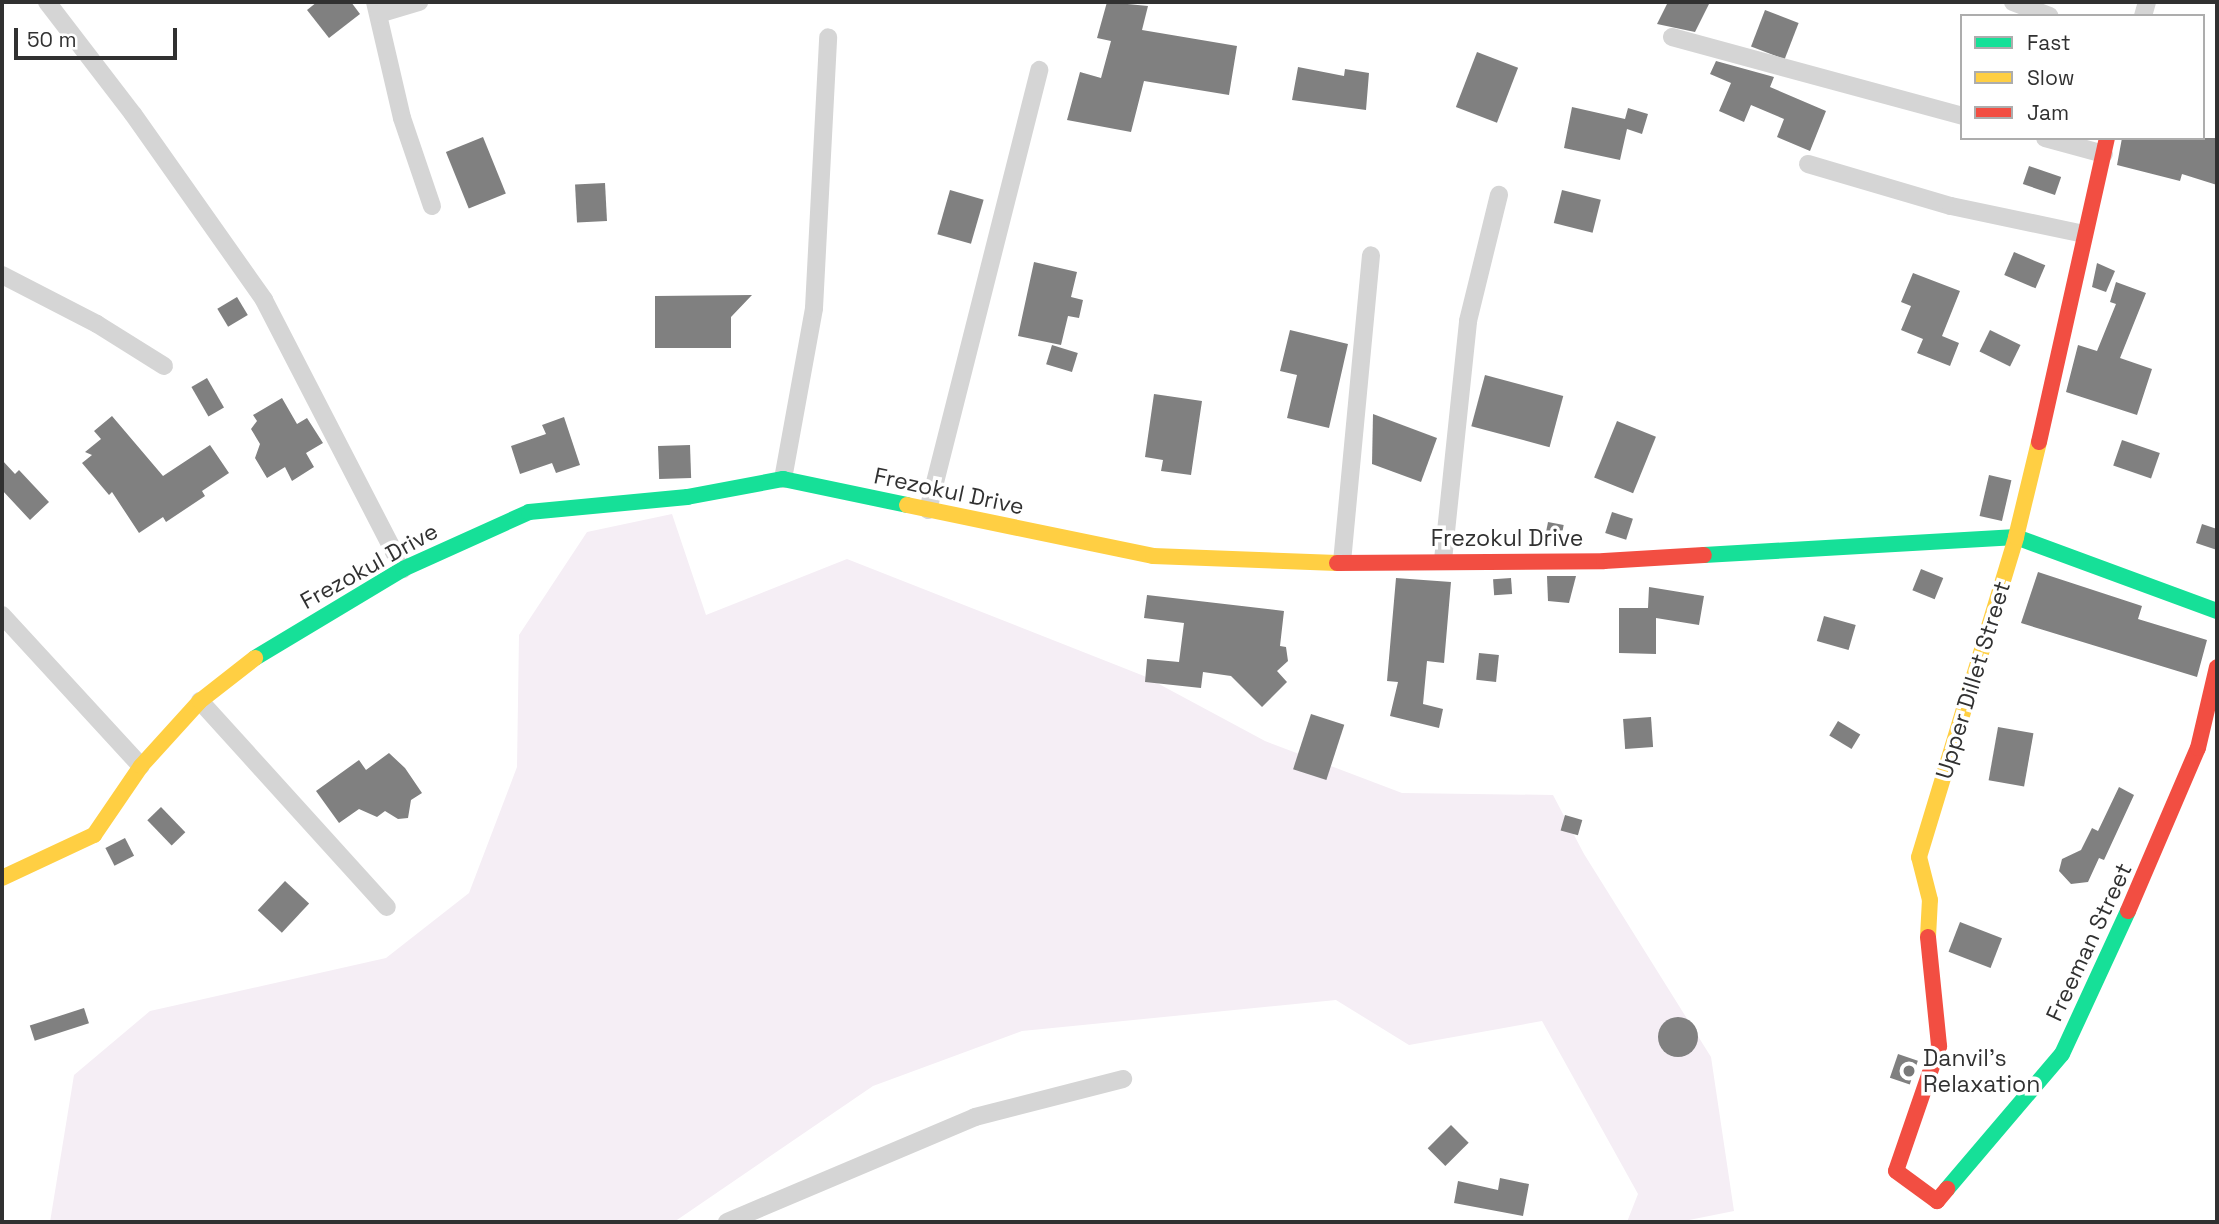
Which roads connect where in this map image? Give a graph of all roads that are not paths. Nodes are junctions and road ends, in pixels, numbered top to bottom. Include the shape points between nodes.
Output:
1 (47, 2) edge
2 (419, 2) edge
3 (2012, 2) edge
4 (377, 8) edge
5 (2044, 14) edge
6 (828, 37) dead end
7 (1672, 37) dead end
8 (1039, 70) dead end
9 (1960, 115) edge
10 (2060, 140) edge
11 (2106, 146) edge
12 (1808, 164) dead end
13 (1499, 195) dead end
14 (432, 206) dead end
15 (2084, 234) junction
16 (1371, 255) dead end
17 (2, 275) edge
18 (164, 366) dead end
19 (783, 479) junction
20 (928, 510) junction
21 (2015, 537) junction
22 (1443, 560) junction
23 (1342, 562) junction
24 (403, 569) junction
25 (2217, 611) edge
26 (2, 615) edge
27 (2217, 667) edge
28 (200, 701) junction
29 (141, 766) junction
30 (2, 878) edge
31 (387, 907) dead end
32 (1124, 1079) dead end
33 (1937, 1201) joint
34 (727, 1222) edge

1 - 24 street via 133,114 264,300
2 - 4 street
3 - 5 street
4 - 14 street via 402,118
6 - 19 street via 814,308
7 - 9 street
8 - 20 street
10 - 11 street
11 - 15 street, Upper Dillet Street
12 - 15 street via 1951,206
13 - 22 street via 1468,321
15 - 21 street, Upper Dillet Street via 2077,285
16 - 23 street
17 - 18 street via 97,324
19 - 20 street, Frezokul Drive
19 - 24 street, Frezokul Drive via 687,497 529,512
20 - 23 street, Frezokul Drive via 1153,556 1271,564
21 - 22 street, Frezokul Drive via 1604,561
21 - 25 street
21 - 33 street, Upper Dillet Street via 1919,857 1930,900 1927,960 1939,1046 1896,1171
22 - 23 street, Frezokul Drive
24 - 28 street, Frezokul Drive via 240,667
26 - 29 street
27 - 33 street, Freeman Street via 2198,748 2062,1054
28 - 29 street, Frezokul Drive
28 - 31 street
29 - 30 street, Frezokul Drive via 94,835
32 - 34 street via 975,1117

